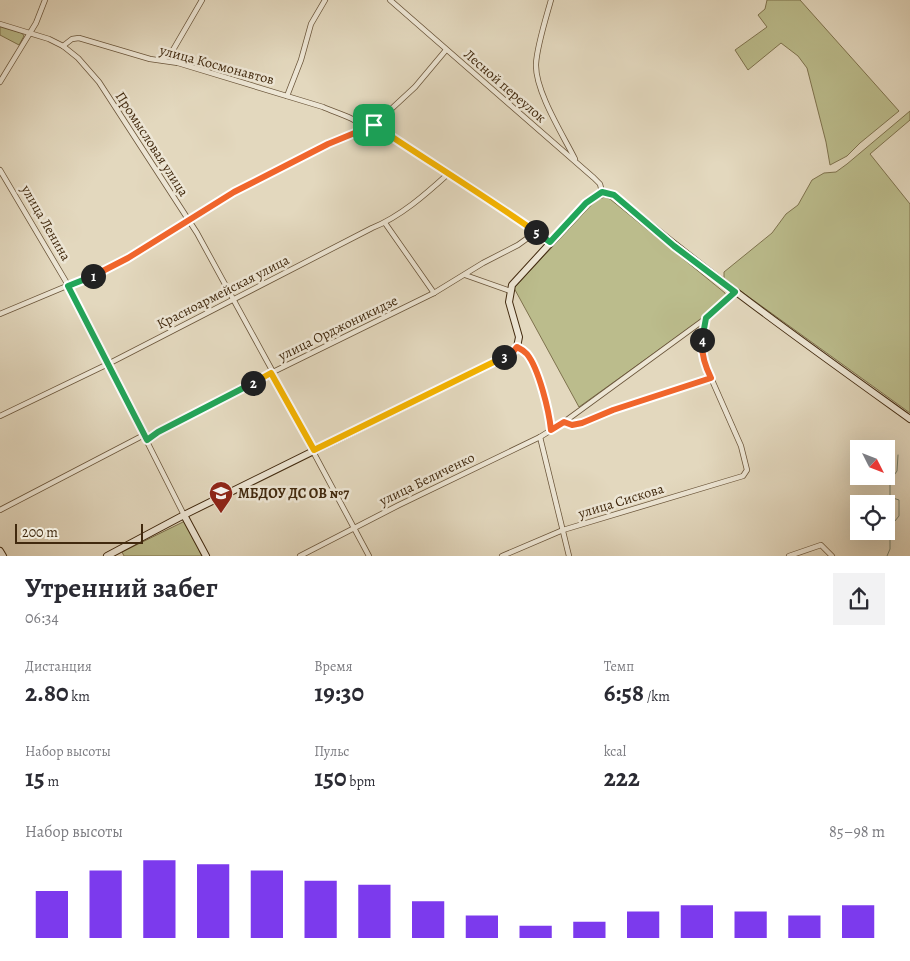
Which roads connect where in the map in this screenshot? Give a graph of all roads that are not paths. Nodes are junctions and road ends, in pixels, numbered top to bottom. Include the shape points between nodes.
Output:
1 (44, 0) edge
2 (202, 0) edge
3 (325, 0) edge
4 (390, 0) edge
5 (551, 0) edge
6 (0, 24) edge
7 (30, 33) junction
8 (63, 46) junction
9 (173, 50) junction
10 (446, 50) junction
11 (162, 60) junction
12 (178, 63) junction
13 (0, 82) edge
14 (287, 96) junction
15 (374, 125) junction
16 (364, 128) junction
17 (577, 163) junction
18 (0, 170) edge
19 (448, 174) junction
20 (602, 192) junction
21 (188, 221) junction
22 (385, 223) junction
23 (536, 232) junction
24 (550, 242) junction
25 (465, 275) junction
26 (68, 286) junction
27 (510, 291) junction
28 (735, 292) junction
29 (434, 293) junction
30 (233, 298) junction
31 (0, 314) edge
32 (706, 318) junction
33 (517, 347) junction
34 (108, 364) junction
35 (272, 373) junction
36 (711, 378) junction
37 (0, 416) edge
38 (910, 419) edge
39 (564, 422) junction
40 (551, 430) junction
41 (144, 435) junction
42 (540, 437) junction
43 (147, 440) junction
44 (314, 450) junction
45 (0, 510) edge
46 (184, 515) junction
47 (354, 528) junction
48 (563, 530) junction
49 (0, 551) edge
50 (3, 556) edge
51 (107, 556) edge
52 (206, 556) edge
53 (300, 556) edge
54 (369, 556) edge
55 (502, 556) edge
56 (569, 556) edge
57 (789, 556) edge
58 (832, 556) edge

1 - 7 street
2 - 9 street
3 - 14 street via 311,24
4 - 10 street, Лесной переулок
5 - 17 street via 536,64 547,103
6 - 7 street, Промысловая улица
7 - 8 street, Промысловая улица
7 - 13 street
8 - 11 street, улица Космонавтов via 79,38
8 - 21 street, Промысловая улица via 99,82
9 - 11 street
9 - 12 street
10 - 15 street via 415,87
10 - 17 street, Лесной переулок
11 - 12 street, улица Космонавтов
12 - 14 street, улица Космонавтов
14 - 16 street, улица Космонавтов via 345,117
15 - 16 street
15 - 19 street
16 - 21 street via 234,192
17 - 20 street, Лесной переулок via 600,184
18 - 26 street, улица Ленина
19 - 22 street, Красноармейская улица
19 - 23 street
20 - 24 street via 586,203
20 - 28 street via 614,195
21 - 26 street via 106,270
21 - 30 street, Промысловая улица via 198,233
22 - 29 street
22 - 30 street, Красноармейская улица
23 - 24 street
23 - 25 street, улица Орджоникидзе
24 - 27 street via 516,279
25 - 27 street
25 - 29 street, улица Орджоникидзе
26 - 31 street
26 - 34 street, улица Ленина
27 - 33 street via 519,337
28 - 32 street, улица Беличенко
28 - 38 street
29 - 35 street, улица Орджоникидзе
30 - 34 street, Красноармейская улица
30 - 35 street, Промысловая улица
32 - 36 street via 701,348
32 - 39 street, улица Беличенко
33 - 40 street via 533,363 547,405
33 - 44 street via 512,353
34 - 37 street, Красноармейская улица
34 - 41 street, улица Ленина
35 - 43 street, улица Орджоникидзе
35 - 44 street, Промысловая улица
36 - 39 street, улица Беличенко via 582,423 572,425
36 - 48 street, улица Сискова via 741,446 747,470 743,476
39 - 40 street, улица Беличенко
40 - 42 street, улица Беличенко
41 - 43 street, улица Ленина
41 - 45 street
42 - 47 street, улица Беличенко
42 - 48 street
43 - 46 street, улица Ленина
44 - 46 street
44 - 47 street, Промысловая улица
46 - 51 street
46 - 52 street, улица Ленина
47 - 53 street, улица Беличенко
47 - 54 street, Промысловая улица
48 - 55 street, улица Сискова
48 - 56 street
49 - 50 street
57 - 58 street via 821,545

